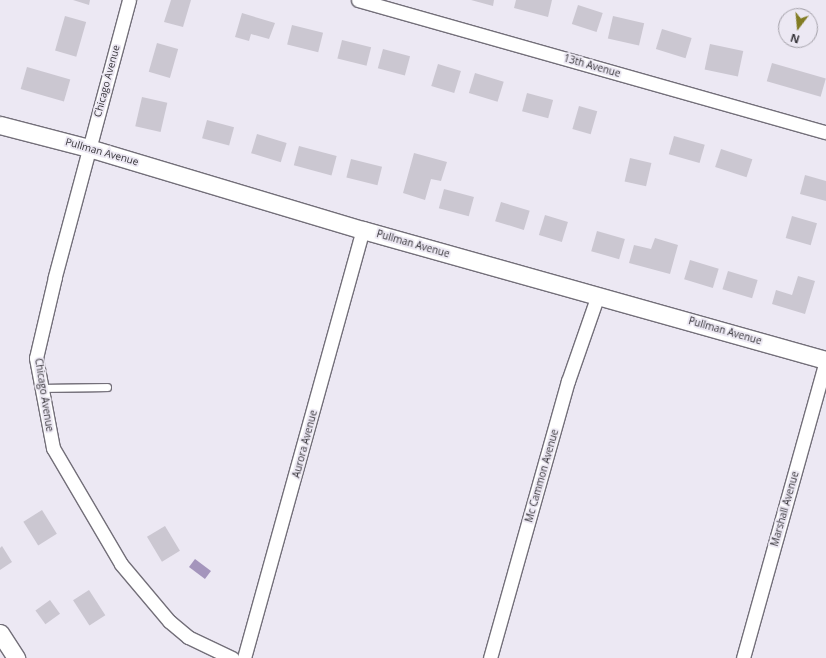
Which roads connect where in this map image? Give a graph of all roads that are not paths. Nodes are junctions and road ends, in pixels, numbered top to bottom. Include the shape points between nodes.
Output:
1 (129, 0) edge
2 (358, 0) edge
3 (0, 125) edge
4 (826, 132) edge
5 (89, 148) junction
6 (363, 230) junction
7 (598, 295) junction
8 (826, 361) edge
9 (106, 387) dead end
10 (42, 388) junction
11 (0, 633) edge
12 (13, 657) edge
13 (232, 658) edge
14 (244, 658) edge
15 (490, 658) edge
16 (743, 658) edge

1 - 5 street, Chicago Avenue
2 - 4 street, 13th Avenue
3 - 5 street, Pullman Avenue
5 - 6 street, Pullman Avenue
5 - 10 street, Chicago Avenue via 36,358
6 - 7 street, Pullman Avenue
6 - 14 street, Aurora Avenue
7 - 8 street, Pullman Avenue
7 - 15 street, Mc Cammon Avenue via 568,381
8 - 16 street, Marshall Avenue
9 - 10 lane
10 - 13 street, Chicago Avenue via 53,448 121,564 169,621 188,637
11 - 12 street

